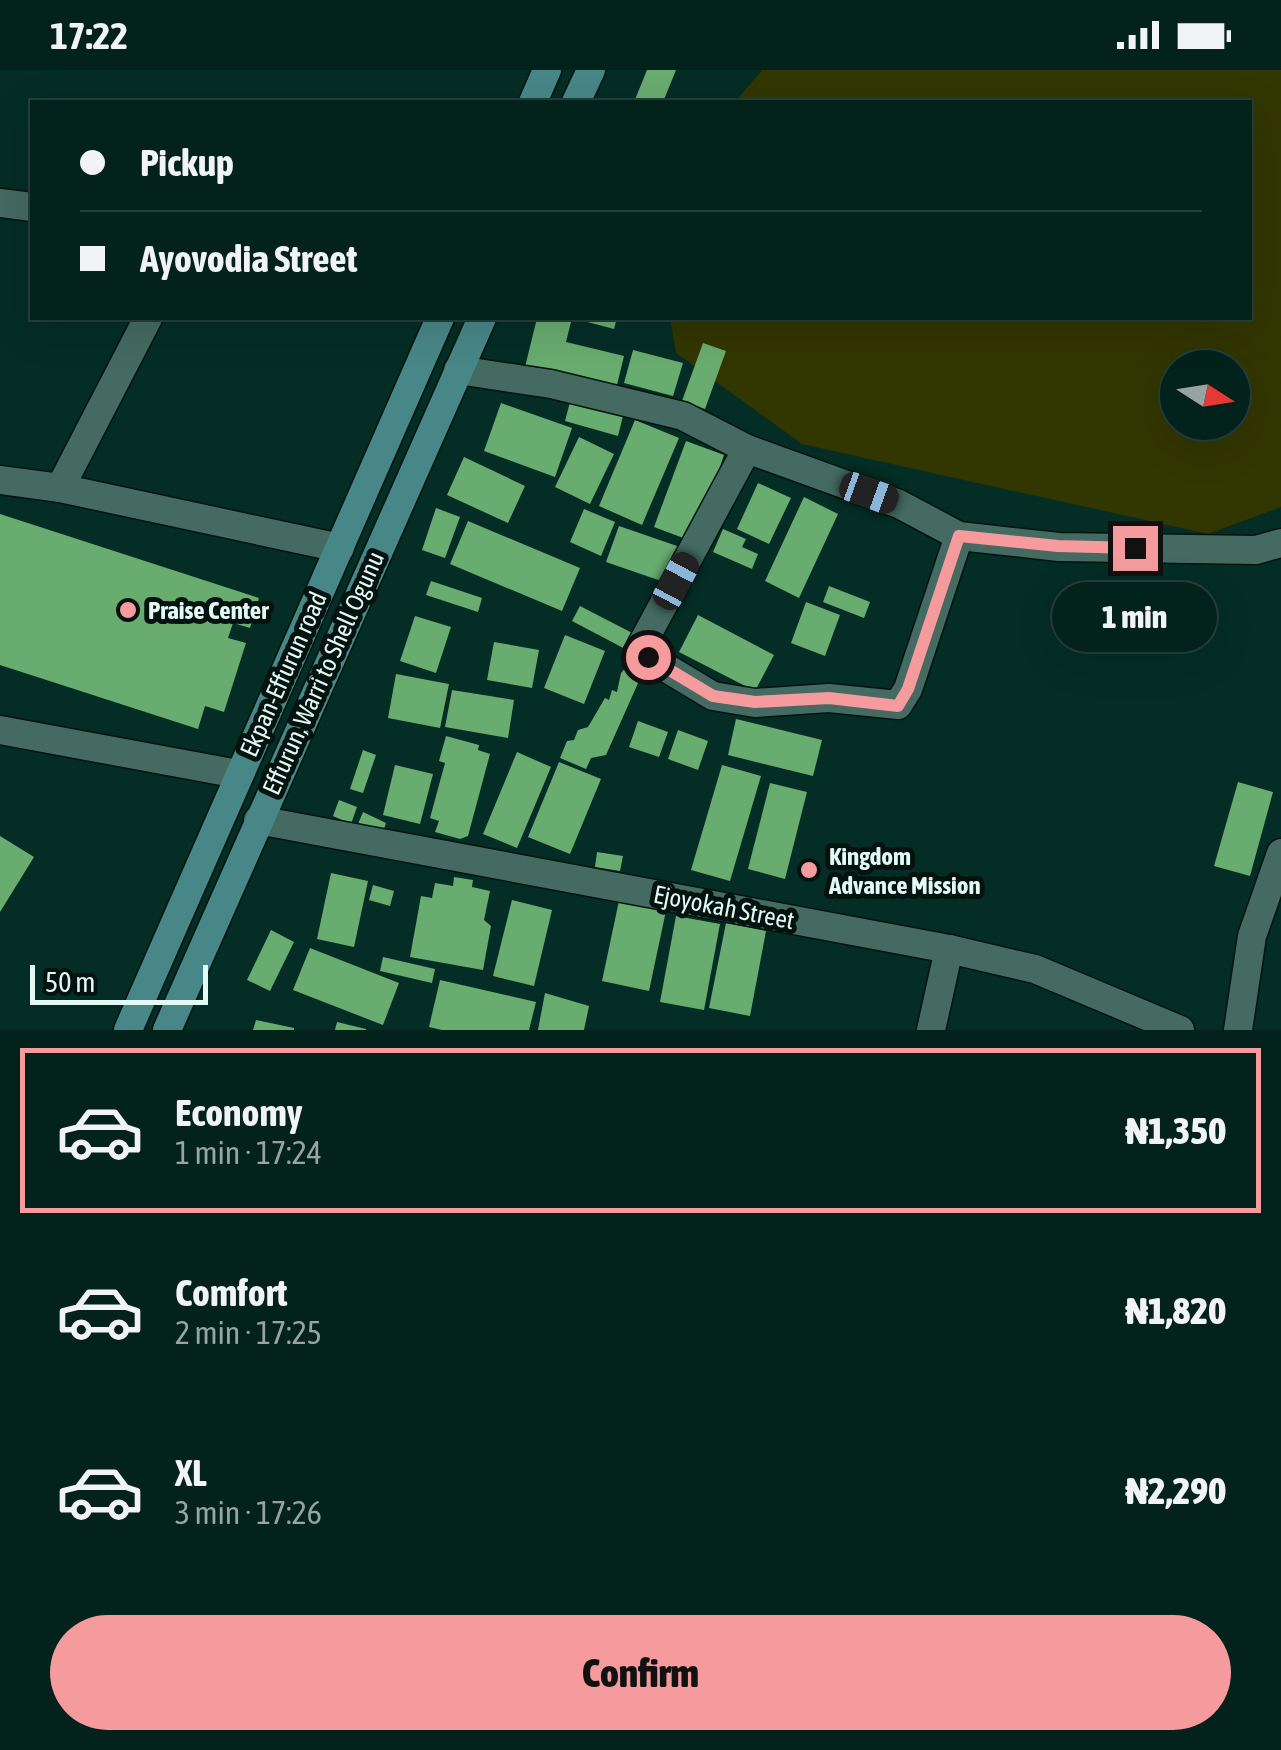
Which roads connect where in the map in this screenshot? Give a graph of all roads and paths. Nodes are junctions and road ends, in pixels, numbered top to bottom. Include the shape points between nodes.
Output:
1 (547, 70) edge
2 (591, 70) edge
3 (534, 100) edge
4 (577, 100) edge
5 (0, 203) edge
6 (30, 207) edge
7 (147, 320) edge
8 (439, 320) edge
9 (481, 320) edge
10 (458, 370) junction
11 (747, 449) junction
12 (0, 480) edge
13 (60, 488) junction
14 (959, 536) junction
15 (1281, 543) edge
16 (340, 548) junction
17 (0, 730) edge
18 (238, 774) junction
19 (258, 820) junction
20 (1281, 853) edge
21 (949, 949) junction
22 (133, 1028) edge
23 (167, 1030) edge
24 (932, 1030) edge
25 (1180, 1030) edge
26 (1238, 1030) edge

1 - 3 main road
2 - 4 main road
5 - 6 street
7 - 13 street
8 - 16 main road, Ekpan-Effurun road
9 - 10 main road, Effurun, Warri to Shell Ogunu
10 - 11 street via 683,416
10 - 19 main road, Effurun, Warri to Shell Ogunu
11 - 14 street via 899,504
11 - 14 street via 642,646 648,657 713,696 898,706
12 - 13 street
13 - 16 street
14 - 15 street via 1078,547 1256,550
16 - 18 main road, Ekpan-Effurun road
17 - 18 street
18 - 22 main road, Ekpan-Effurun road
19 - 21 street, Ejoyokah Street
19 - 23 main road, Effurun, Warri to Shell Ogunu
20 - 26 street via 1252,936
21 - 24 street
21 - 25 street, Ejoyokah Street via 1035,969

